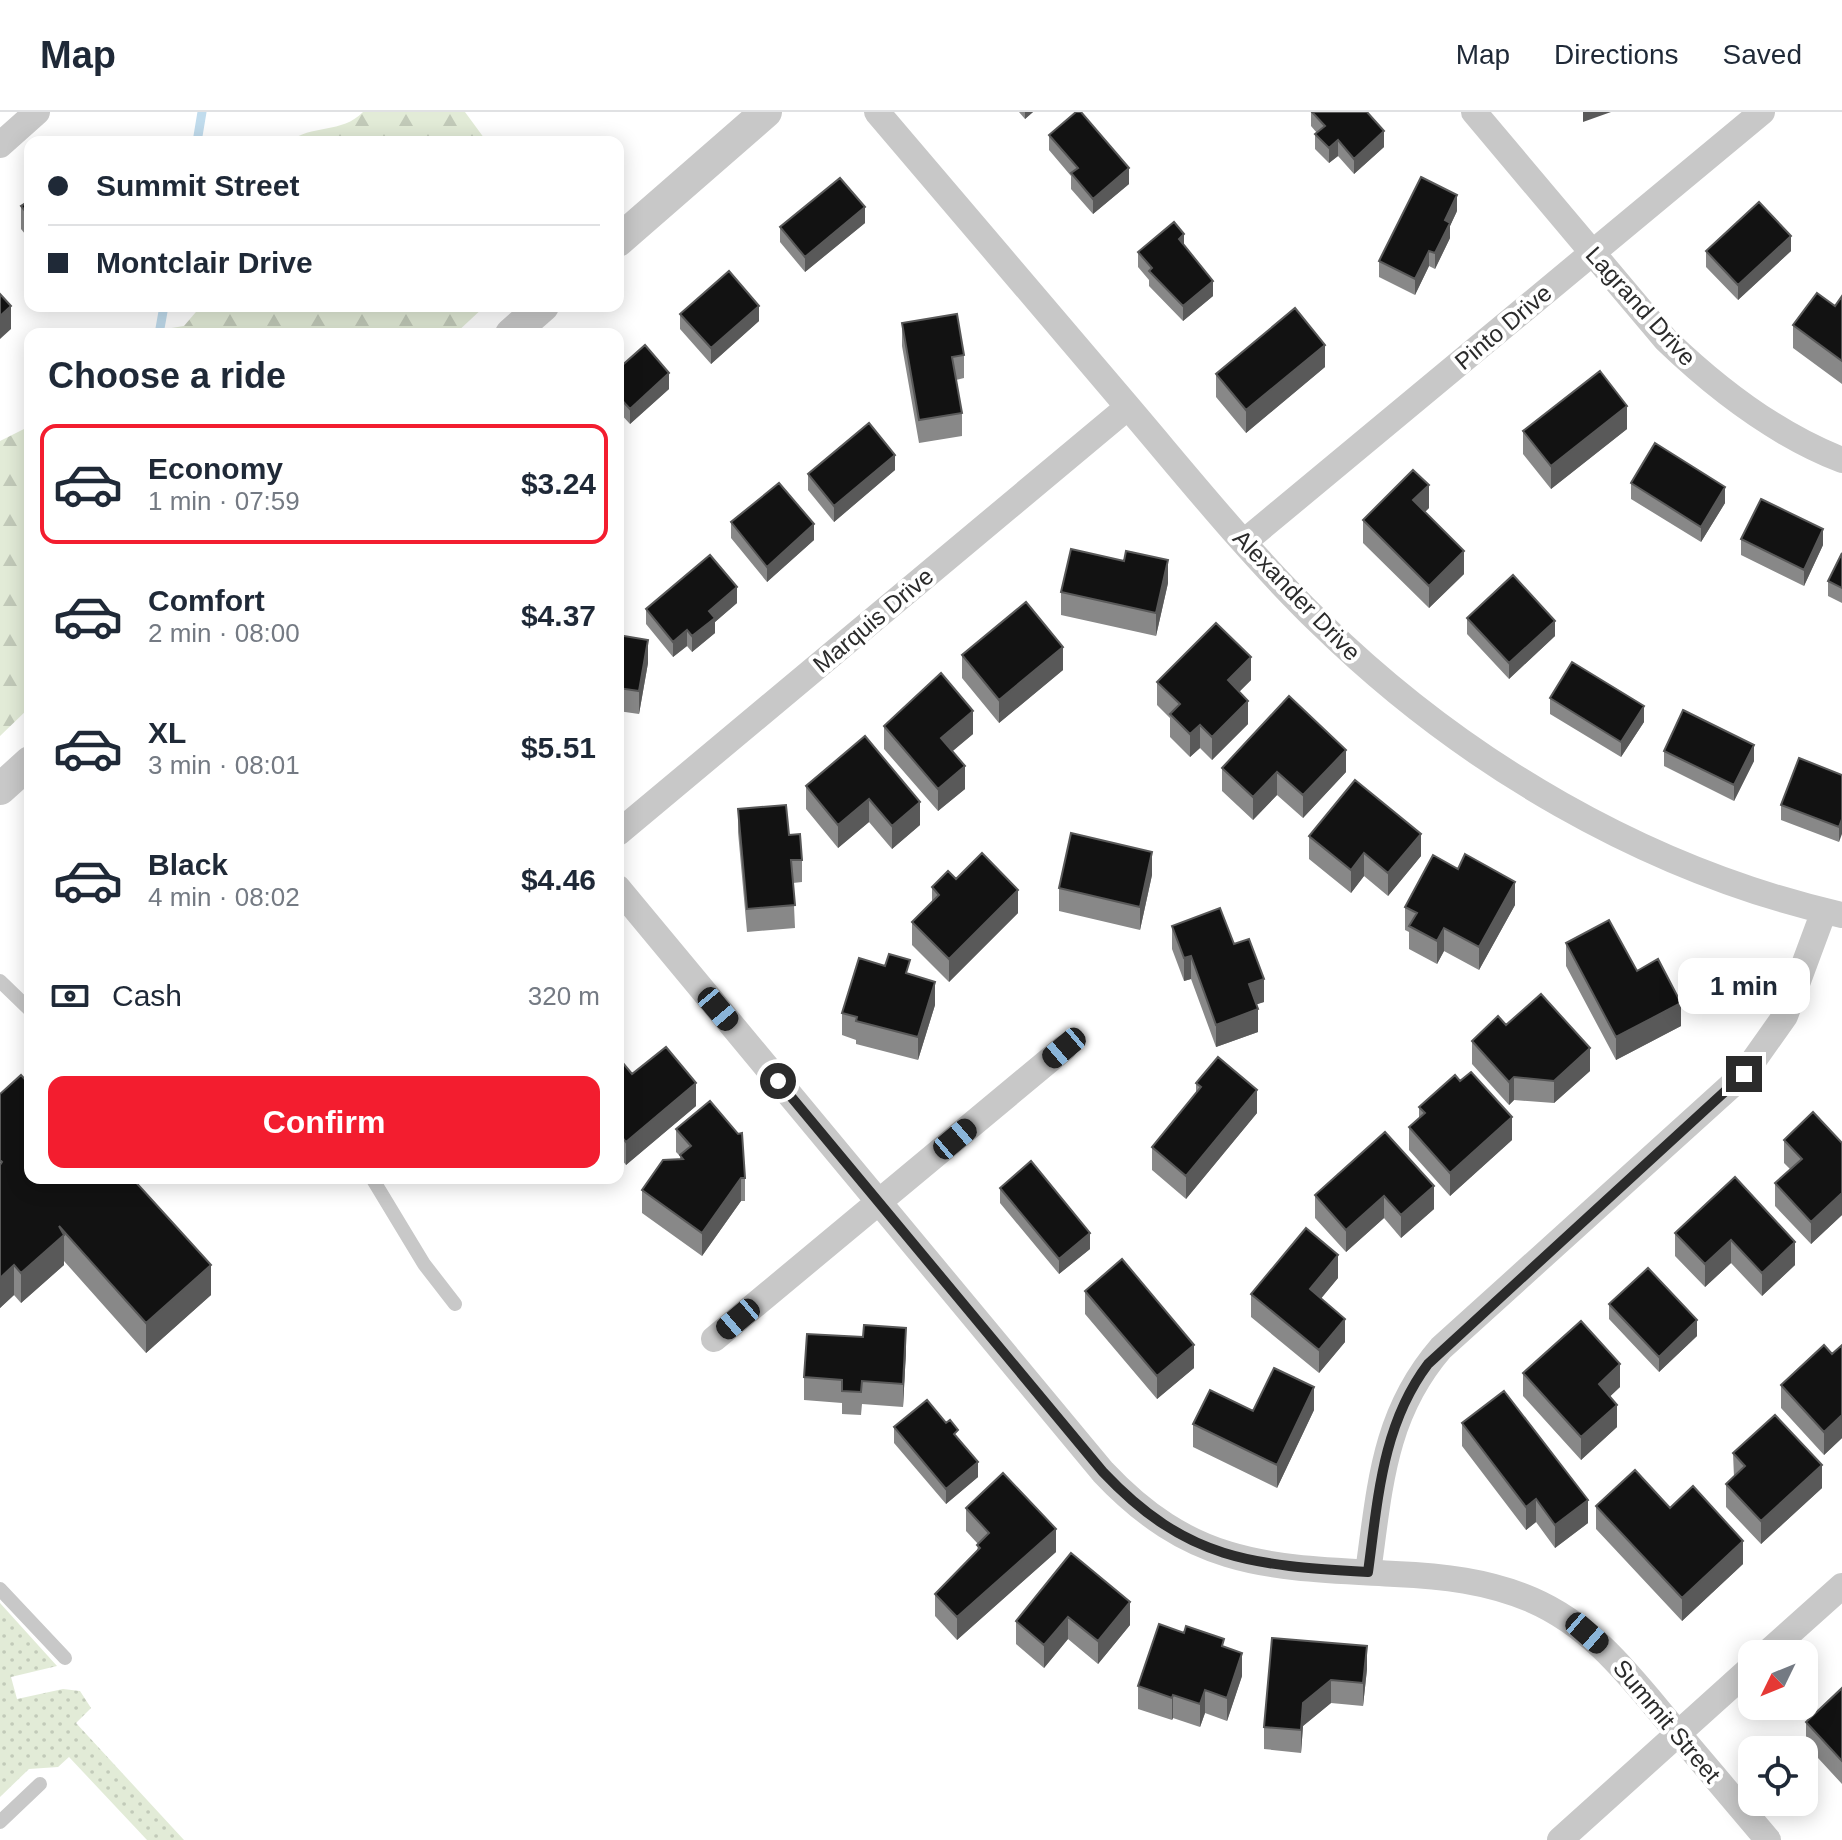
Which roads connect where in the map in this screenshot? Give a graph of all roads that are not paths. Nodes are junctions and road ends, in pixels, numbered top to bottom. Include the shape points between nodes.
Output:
1 (37, 112) edge
2 (766, 112) edge
3 (877, 112) edge
4 (1474, 112) edge
5 (1762, 112) edge
6 (0, 145) edge
7 (624, 236) edge
8 (1593, 252) junction
9 (536, 312) edge
10 (518, 328) edge
11 (1128, 407) junction
12 (1842, 460) edge
13 (1244, 542) junction
14 (24, 767) edge
15 (0, 789) edge
16 (624, 828) edge
17 (624, 895) edge
18 (1833, 913) edge
19 (0, 981) edge
20 (24, 1004) edge
21 (1064, 1048) dead end
22 (376, 1184) edge
23 (879, 1202) junction
24 (455, 1304) dead end
25 (714, 1339) dead end
26 (1368, 1572) junction
27 (1842, 1586) edge
28 (0, 1589) edge
29 (1782, 1640) edge
30 (65, 1658) dead end
31 (1738, 1680) edge
32 (1678, 1734) junction
33 (40, 1784) dead end
34 (0, 1822) edge
35 (1560, 1840) edge
36 (1768, 1840) edge

1 - 6 street
2 - 7 street
3 - 11 street, Alexander Drive
4 - 8 street, Lagrand Drive
5 - 8 street, Pinto Drive
8 - 12 street, Lagrand Drive via 1696,369 1762,418
8 - 13 street, Pinto Drive
9 - 10 street
11 - 13 street, Alexander Drive
11 - 16 street, Marquis Drive
13 - 18 street, Alexander Drive via 1362,663 1493,762 1654,851
14 - 15 street
17 - 23 street, Summit Street
18 - 26 street via 1785,1016 1744,1074 1441,1348 1415,1380 1385,1456
19 - 20 lane
21 - 23 street
22 - 24 lane
23 - 25 street
23 - 26 street, Summit Street via 1103,1472 1151,1518 1190,1541 1244,1561
26 - 32 street, Summit Street via 1471,1581 1532,1600 1611,1654
27 - 29 street
28 - 30 lane
31 - 32 street
32 - 35 street
32 - 36 street, Summit Street
33 - 34 lane

